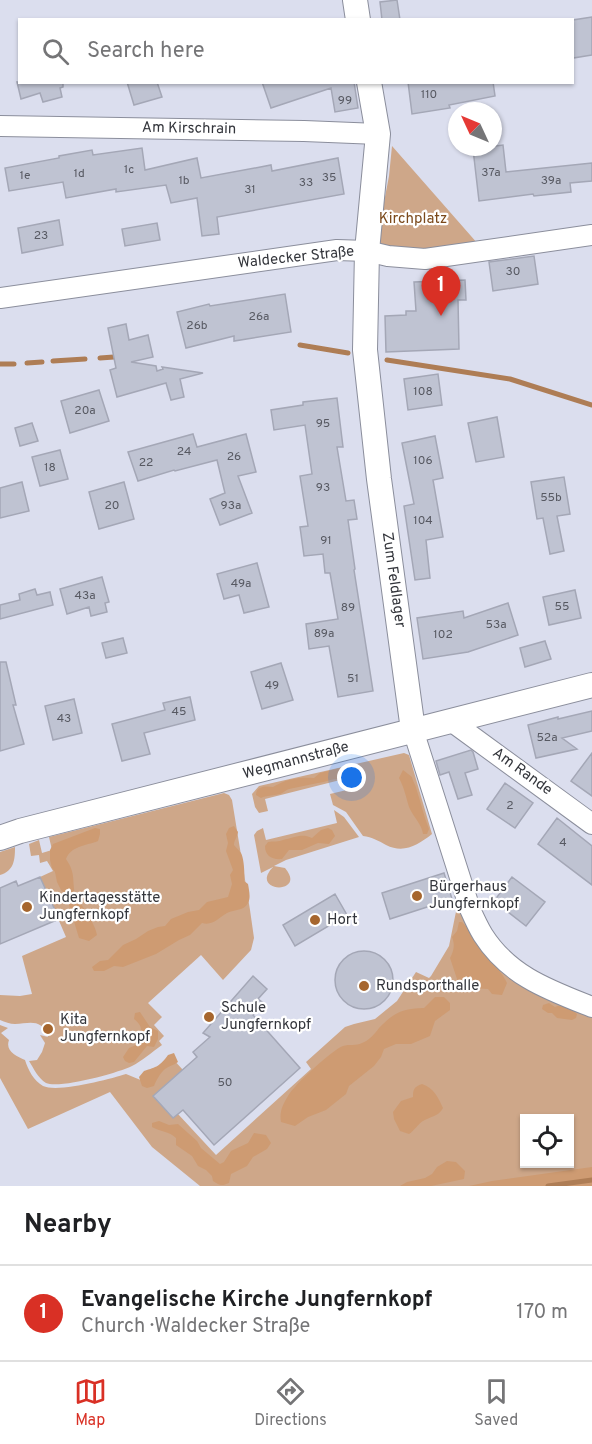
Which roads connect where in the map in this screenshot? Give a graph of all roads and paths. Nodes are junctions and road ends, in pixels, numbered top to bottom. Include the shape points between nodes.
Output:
1 (355, 0) edge
2 (358, 18) edge
3 (369, 84) edge
4 (0, 126) edge
5 (378, 135) junction
6 (592, 235) edge
7 (367, 251) junction
8 (0, 298) edge
9 (592, 685) edge
10 (451, 721) junction
11 (413, 730) junction
12 (592, 824) edge
13 (0, 838) edge
14 (592, 1007) edge

1 - 2 street
3 - 5 street, Zum Feldlager
4 - 5 street, Am Kirschrain
5 - 7 street, Zum Feldlager
6 - 7 street, Waldecker Straße via 424,259
7 - 8 street, Waldecker Straße via 337,250
7 - 11 street, Zum Feldlager via 365,350
9 - 10 street, Wegmannstraße
10 - 11 street, Wegmannstraße
10 - 12 street, Am Rande
11 - 13 street, Wegmannstraße
11 - 14 street, Zum Feldlager via 470,909 484,936 520,974

